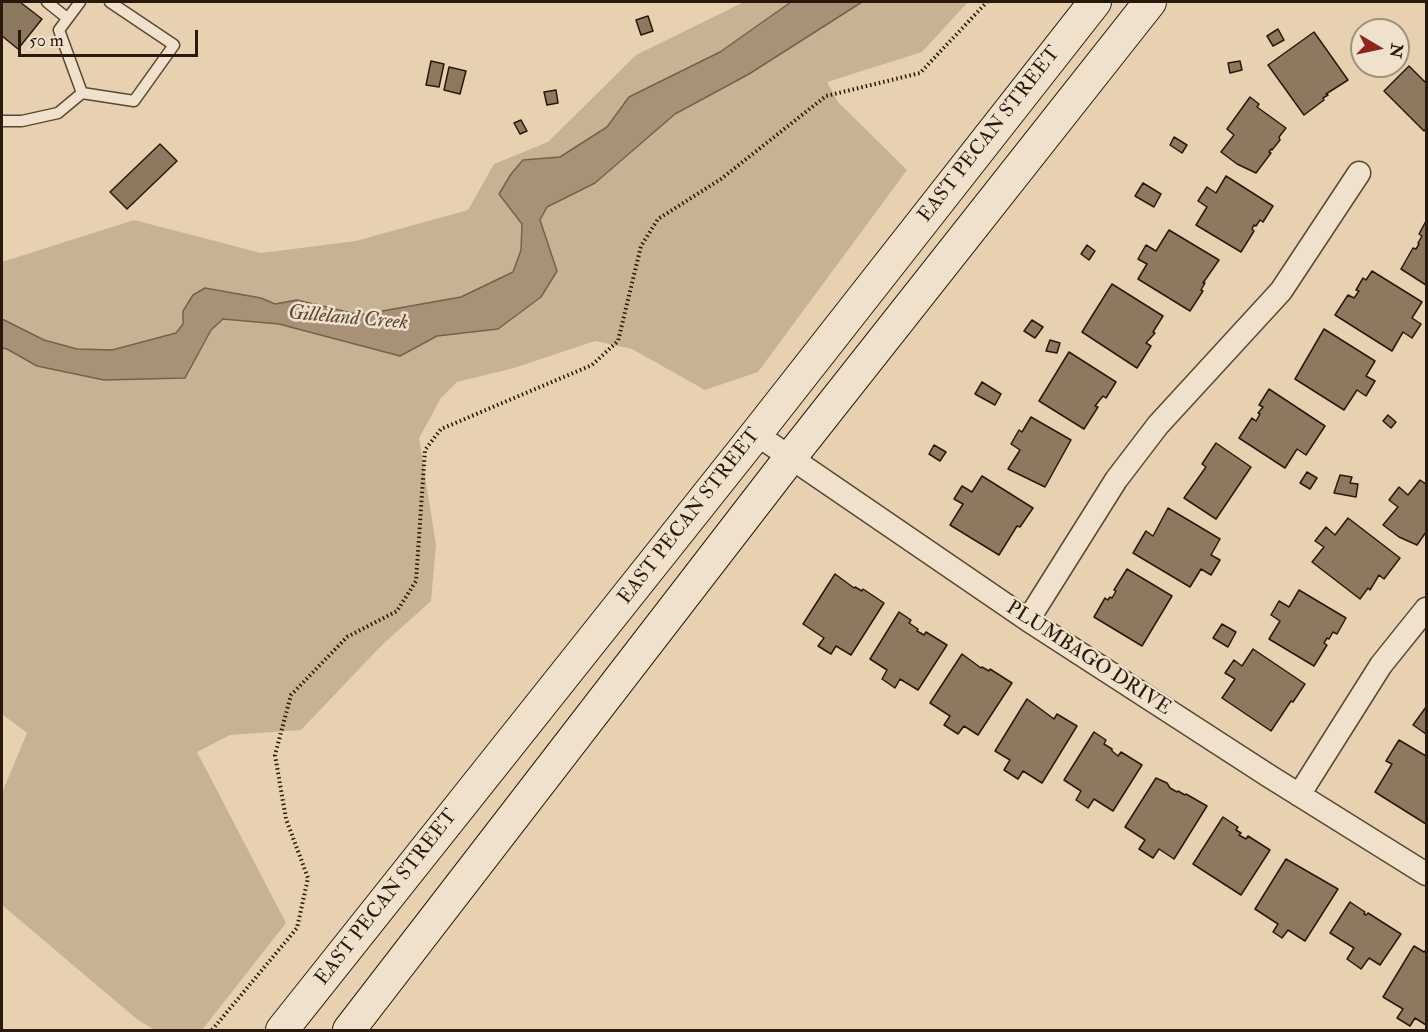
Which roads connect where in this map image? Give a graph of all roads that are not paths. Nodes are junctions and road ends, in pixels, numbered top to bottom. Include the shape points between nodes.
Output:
1 (47, 2) edge
2 (80, 2) edge
3 (110, 2) edge
4 (1095, 2) edge
5 (1150, 2) edge
6 (67, 18) junction
7 (82, 93) junction
8 (2, 121) edge
9 (1359, 173) dead end
10 (756, 434) junction
11 (790, 458) junction
12 (1426, 609) edge
13 (1028, 620) junction
14 (1299, 795) junction
15 (1426, 874) edge
16 (282, 1030) edge
17 (349, 1030) edge

1 - 6 lane
2 - 6 lane
3 - 7 lane via 174,45 134,101
4 - 10 main road, EAST PECAN STREET
5 - 11 main road
6 - 7 lane via 59,30
7 - 8 lane via 58,113
9 - 13 street via 1281,291 1158,425 1116,480
10 - 11 street, PLUMBAGO DRIVE
10 - 16 main road, EAST PECAN STREET
11 - 13 street, PLUMBAGO DRIVE
11 - 17 main road
12 - 14 street via 1382,665
13 - 14 street, PLUMBAGO DRIVE
14 - 15 street, PLUMBAGO DRIVE

